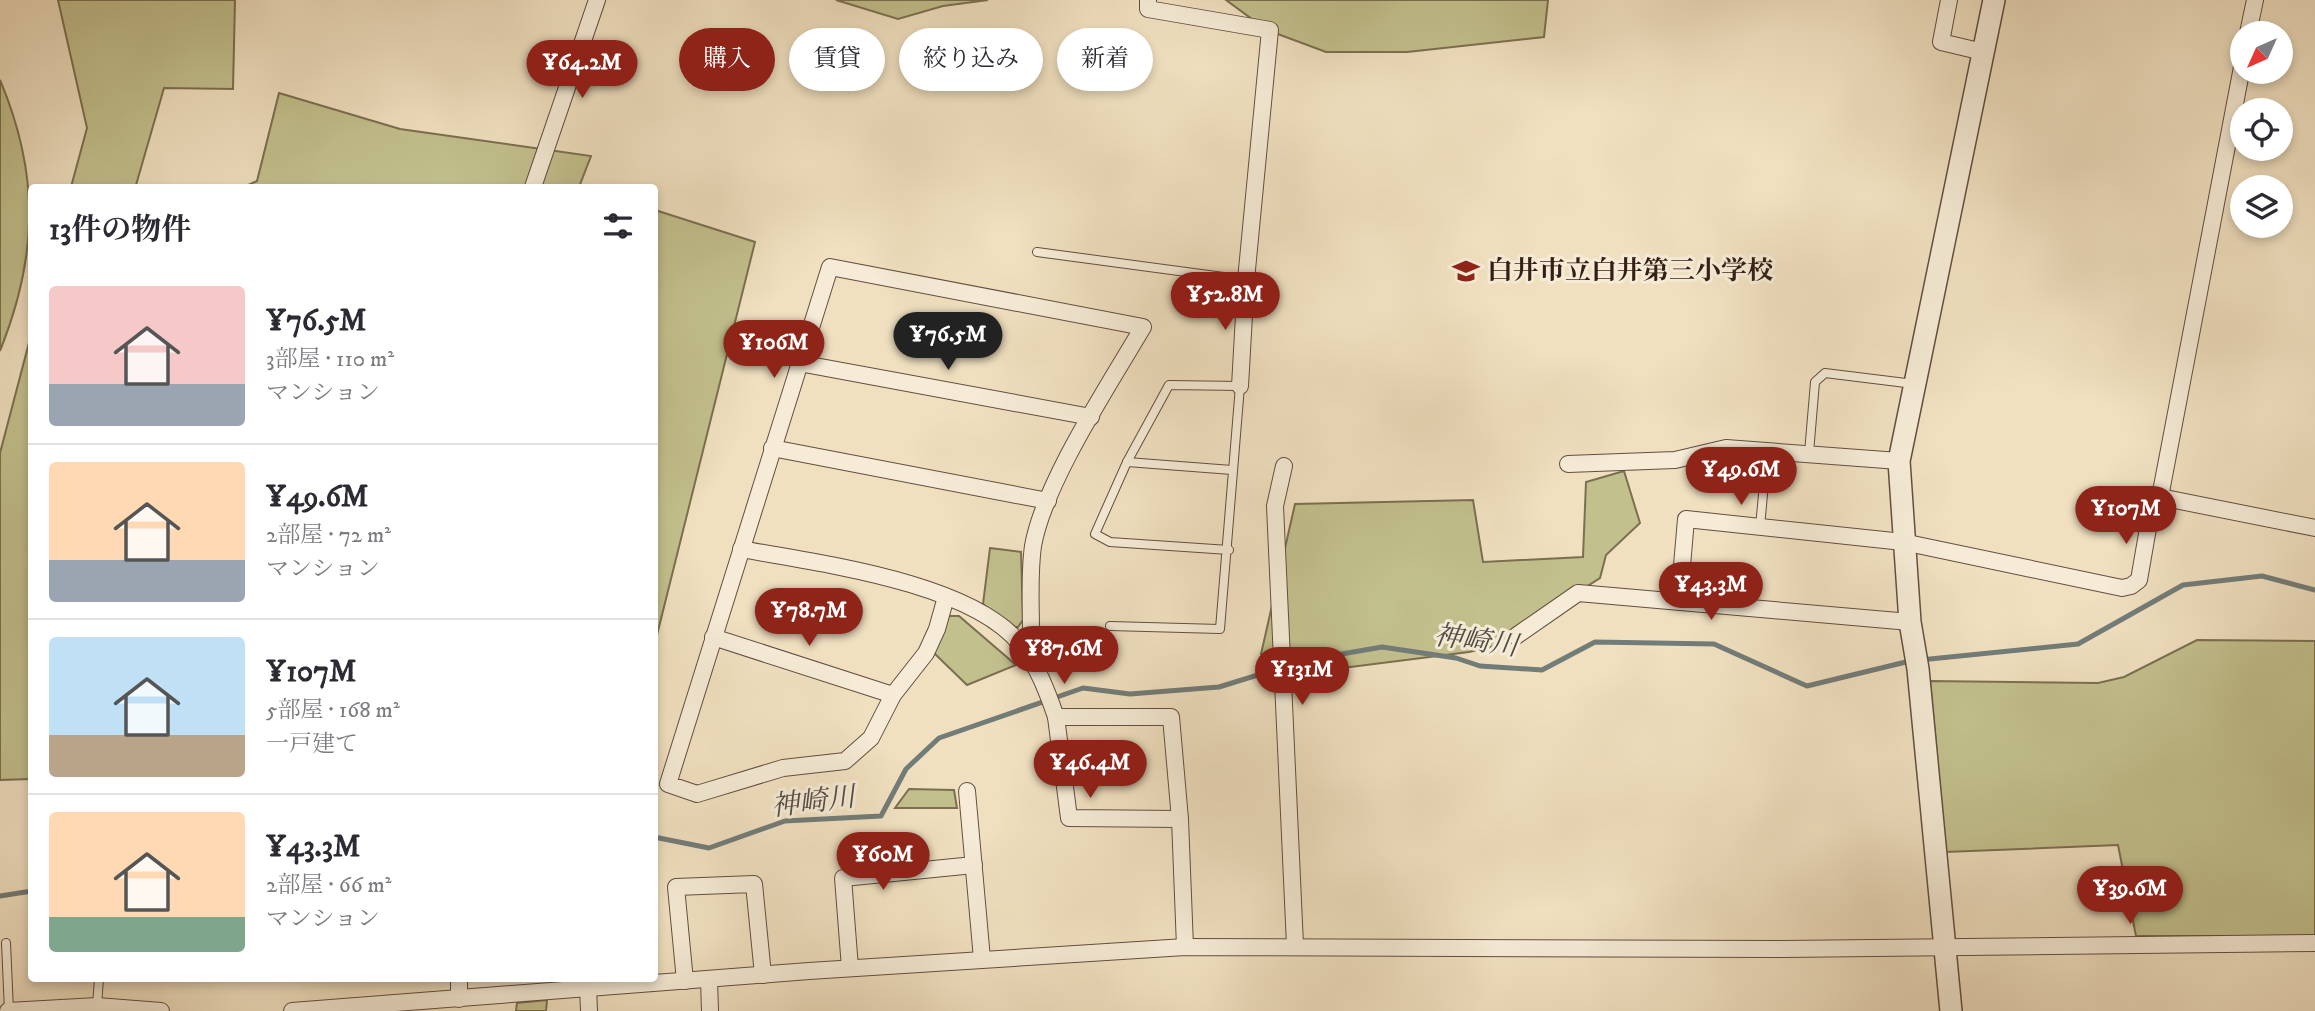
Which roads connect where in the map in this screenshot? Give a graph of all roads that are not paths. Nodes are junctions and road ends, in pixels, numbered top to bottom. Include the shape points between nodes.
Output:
1 (597, 0) edge
2 (1148, 0) edge
3 (1949, 0) edge
4 (1994, 0) edge
5 (2255, 0) edge
6 (2251, 21) edge
7 (1983, 52) junction
8 (2239, 84) edge
9 (534, 184) edge
10 (1037, 252) dead end
11 (1246, 280) junction
12 (799, 363) junction
13 (1914, 384) junction
14 (1240, 386) junction
15 (1091, 417) junction
16 (772, 449) junction
17 (1767, 451) junction
18 (1809, 453) junction
19 (1899, 461) junction
20 (1127, 462) junction
21 (1568, 464) dead end
22 (1284, 466) dead end
23 (1233, 470) junction
24 (2160, 497) junction
25 (1048, 502) junction
26 (1760, 527) junction
27 (2315, 528) edge
28 (1903, 542) junction
29 (741, 549) junction
30 (1228, 550) junction
31 (946, 597) junction
32 (1679, 601) junction
33 (1910, 622) junction
34 (1110, 626) dead end
35 (1516, 636) dead end
36 (713, 637) junction
37 (1019, 643) junction
38 (893, 695) junction
39 (1056, 717) junction
40 (967, 791) dead end
41 (1180, 819) junction
42 (974, 865) junction
43 (6, 943) dead end
44 (2315, 943) edge
45 (1295, 945) junction
46 (1944, 945) junction
47 (1185, 947) junction
48 (982, 959) junction
49 (850, 968) junction
50 (763, 975) junction
51 (709, 979) junction
52 (685, 981) junction
53 (99, 982) edge
54 (459, 982) edge
55 (588, 988) junction
56 (459, 999) junction
57 (508, 1003) edge
58 (97, 1006) junction
59 (425, 1007) edge
60 (67, 1009) edge
61 (341, 1010) edge
62 (8, 1011) edge
63 (161, 1011) edge
64 (292, 1011) edge
65 (589, 1011) edge
66 (710, 1011) edge
67 (1951, 1011) edge

1 - 9 street
2 - 11 street via 1148,9 1270,30
3 - 7 street via 1941,42
4 - 7 street
5 - 6 street
7 - 13 street
8 - 24 street
10 - 11 lane
11 - 14 street
12 - 15 street
12 - 15 street via 830,267 1143,327
12 - 16 street
13 - 18 lane via 1825,373 1815,382
13 - 19 street
14 - 20 lane via 1169,385
14 - 23 lane
15 - 25 street
16 - 25 street
16 - 29 street
17 - 18 street
17 - 21 street via 1726,448 1675,460
17 - 26 lane
18 - 19 street
19 - 28 street
20 - 23 lane
20 - 30 lane via 1095,534 1110,542
22 - 45 street via 1275,506
23 - 30 lane
24 - 27 street
24 - 28 street via 2152,505 2139,580 2122,588
25 - 37 street via 1033,546 1031,632
26 - 28 street
26 - 32 street via 1686,519
28 - 33 street
29 - 31 street via 855,570
29 - 36 street
30 - 34 lane via 1220,629
31 - 37 street via 982,612
31 - 38 street via 926,653
32 - 33 street
32 - 35 street via 1578,593
33 - 46 street
36 - 38 street
36 - 38 street via 668,784 697,794 783,768 845,761 872,738
37 - 39 street via 1043,679
39 - 41 street via 1069,818
39 - 41 street via 1171,717
40 - 42 street
41 - 47 street
42 - 48 street
42 - 49 street via 843,878
43 - 62 lane
44 - 46 street
45 - 46 street via 1615,949
45 - 47 street
46 - 67 street
47 - 48 street
48 - 49 street
49 - 50 street
50 - 51 street
50 - 52 street via 754,884 676,887
51 - 52 street
51 - 66 street
52 - 55 street
53 - 58 lane
54 - 56 street
55 - 57 street
55 - 65 street
56 - 57 street
56 - 59 street
58 - 60 street
58 - 63 street
59 - 61 street
60 - 62 street
61 - 64 street

